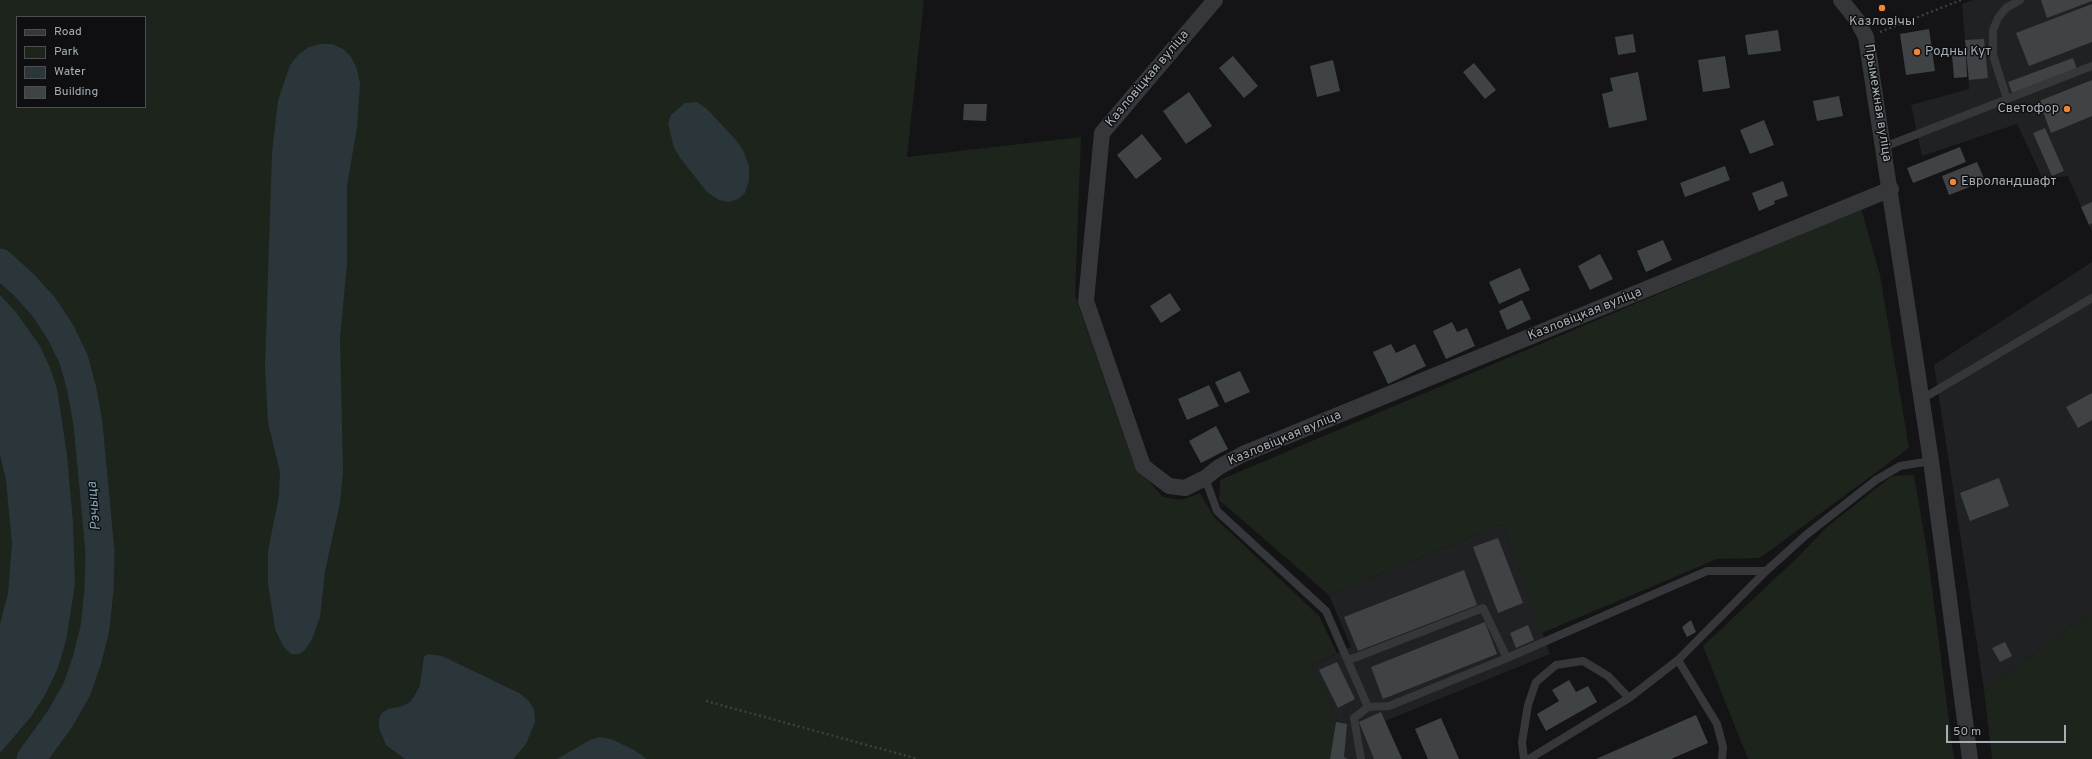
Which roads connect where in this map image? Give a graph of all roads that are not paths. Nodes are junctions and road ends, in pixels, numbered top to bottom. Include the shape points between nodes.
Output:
1 (1214, 0) edge
2 (2020, 0) edge
3 (1849, 3) edge
4 (2092, 66) edge
5 (2008, 99) junction
6 (1884, 147) junction
7 (1891, 189) junction
8 (2092, 298) edge
9 (1922, 399) junction
10 (1931, 461) junction
11 (1205, 478) junction
12 (1766, 571) junction
13 (1507, 658) junction
14 (1349, 660) junction
15 (1678, 660) junction
16 (1629, 698) junction
17 (1368, 707) junction
18 (1361, 759) edge
19 (1524, 759) edge
20 (1529, 759) edge
21 (1722, 759) edge
22 (1970, 759) edge

1 - 11 street, Казловіцкая вуліца via 1102,133 1086,301 1143,466 1169,486 1185,488
2 - 5 lane via 2006,8 1993,30 1994,55
3 - 6 street, Прымежная вуліца via 1866,37
4 - 5 lane
5 - 6 lane
6 - 7 street, Прымежная вуліца
7 - 9 street, Прымежная вуліца
7 - 11 street, Казловіцкая вуліца via 1243,454
8 - 9 lane
9 - 10 street, Прымежная вуліца
10 - 12 lane via 1900,466 1876,480 1806,535
10 - 22 street, Прымежная вуліца
11 - 14 lane via 1217,511 1326,611
12 - 13 lane via 1707,571
12 - 15 lane
13 - 14 lane via 1483,608
13 - 17 lane via 1389,706
14 - 17 lane
15 - 16 lane
15 - 21 lane via 1717,724 1723,747
16 - 19 lane via 1608,676 1583,661 1556,665 1536,682 1528,705 1522,742
16 - 20 lane
17 - 18 lane via 1354,718

